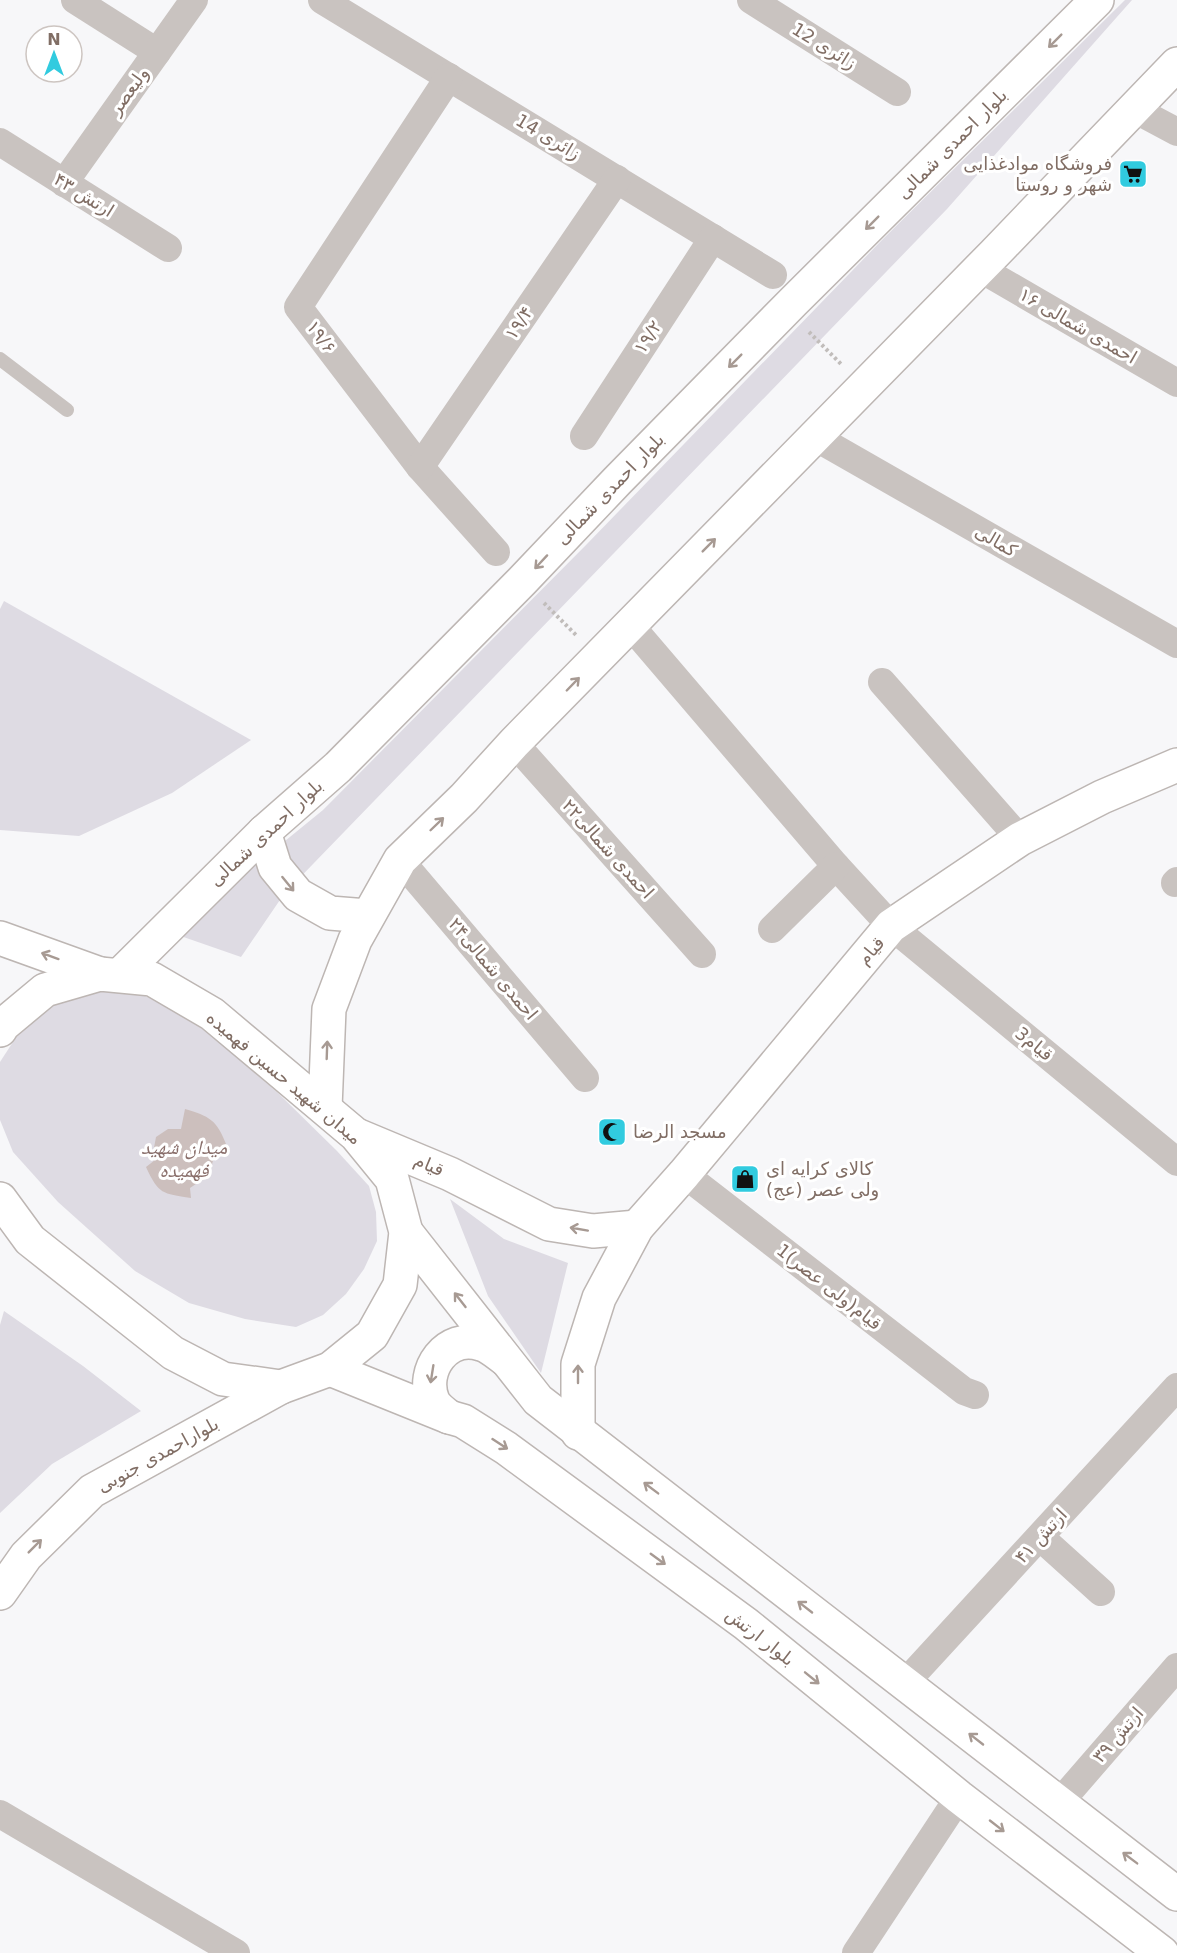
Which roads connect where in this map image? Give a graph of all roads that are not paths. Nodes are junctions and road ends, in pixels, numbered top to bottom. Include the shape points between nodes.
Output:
1 (75, 0) edge
2 (194, 0) edge
3 (322, 0) edge
4 (751, 0) edge
5 (1097, 0) edge
6 (157, 52) junction
7 (1177, 64) edge
8 (449, 77) junction
9 (897, 92) dead end
10 (1134, 109) junction
11 (1177, 132) edge
12 (0, 142) edge
13 (617, 179) junction
14 (64, 183) junction
15 (713, 238) junction
16 (168, 248) dead end
17 (979, 268) junction
18 (773, 275) dead end
19 (0, 359) edge
20 (1177, 383) edge
21 (67, 410) dead end
22 (584, 436) dead end
23 (815, 437) junction
24 (420, 467) junction
25 (496, 552) dead end
26 (630, 625) junction
27 (1177, 644) edge
28 (882, 682) dead end
29 (514, 743) junction
30 (1177, 765) edge
31 (264, 832) junction
32 (1020, 839) junction
33 (400, 860) junction
34 (836, 866) junction
35 (368, 916) junction
36 (891, 926) junction
37 (772, 929) dead end
38 (0, 938) edge
39 (702, 954) dead end
40 (110, 975) junction
41 (0, 1030) edge
42 (585, 1078) dead end
43 (325, 1108) junction
44 (357, 1135) junction
45 (1177, 1161) edge
46 (684, 1174) junction
47 (0, 1199) edge
48 (637, 1227) junction
49 (406, 1232) junction
50 (510, 1363) junction
51 (330, 1369) junction
52 (281, 1387) junction
53 (1177, 1387) edge
54 (975, 1395) dead end
55 (449, 1417) junction
56 (578, 1432) junction
57 (1040, 1537) junction
58 (1101, 1592) dead end
59 (0, 1593) edge
60 (1177, 1667) edge
61 (904, 1684) junction
62 (959, 1797) junction
63 (1059, 1803) junction
64 (0, 1814) edge
65 (1176, 1890) edge
66 (868, 1949) edge
67 (236, 1953) edge
68 (1162, 1953) edge

1 - 6 street
2 - 6 street, ولیعصر
3 - 8 street, 14 زائری
4 - 9 street, 12 زائری
5 -> 31 main road, بلوار احمدی شمالی via 786,310 338,767
6 - 14 street, ولیعصر
7 - 10 main road
8 - 13 street, 14 زائری
8 - 24 street, ۱۹/۶ via 298,307
10 - 11 street
10 - 17 main road
12 - 14 street, ارتش ۴۳
13 - 15 street, 14 زائری
13 - 24 street, ۱۹/۴
14 - 16 street, ارتش ۴۳
15 - 18 street, 14 زائری
15 - 22 street, ۱۹/۲
17 - 20 street, احمدی شمالی ۱۶
17 - 23 main road
19 - 21 lane
26 -> 23 main road
23 - 27 street, کمالی
24 - 25 street, ۱۹/۶
29 -> 26 main road
26 - 34 street, قیام3
28 - 32 street
33 -> 29 main road
29 - 39 street, احمدی شمالی۲۲
30 - 32 main road, قیام via 1102,797
31 -> 35 main road via 275,867 298,896 330,913
31 - 40 main road, بلوار احمدی شمالی
32 - 36 main road, قیام
33 - 35 main road
33 - 42 street, احمدی شمالی۲۴
34 - 36 street, قیام3
34 - 37 street
43 -> 35 main road via 329,1009
36 - 45 street, قیام3
36 - 46 main road, قیام
40 -> 38 main road
40 - 41 main road, میدان شهید حسین فهمیده via 45,990
40 - 43 main road, میدان شهید حسین فهمیده via 152,978 212,1014
43 - 44 main road, میدان شهید حسین فهمیده
48 -> 44 main road, قیام via 592,1231 549,1224 450,1174
44 - 49 main road, میدان شهید حسین فهمیده via 392,1179
46 - 48 main road, قیام
46 - 54 street, قیام(ولی عصر)1 via 964,1391
47 - 52 main road, میدان شهید حسین فهمیده via 30,1240 173,1353 223,1379
56 -> 48 main road, قیام via 578,1364 599,1298
50 -> 49 main road
49 - 51 main road, میدان شهید حسین فهمیده via 400,1285 372,1335
50 -> 55 main road via 482,1344 464,1342 447,1348 435,1361 430,1378 433,1402
50 - 56 main road via 538,1400
51 - 52 main road, میدان شهید حسین فهمیده
51 - 55 main road, بلوار ارتش
59 -> 52 main road, بلواراحمدی جنوبی via 26,1556 92,1491
53 - 57 street, ارتش ۴۱
55 -> 62 main road, بلوار ارتش via 463,1420 506,1448 736,1617
61 -> 56 main road
57 - 58 street
57 - 61 street, ارتش ۴۱
60 - 63 street, ارتش ۳۹
63 -> 61 main road
62 - 66 street
62 -> 68 main road, بلوار ارتش
65 -> 63 main road
64 - 67 street

